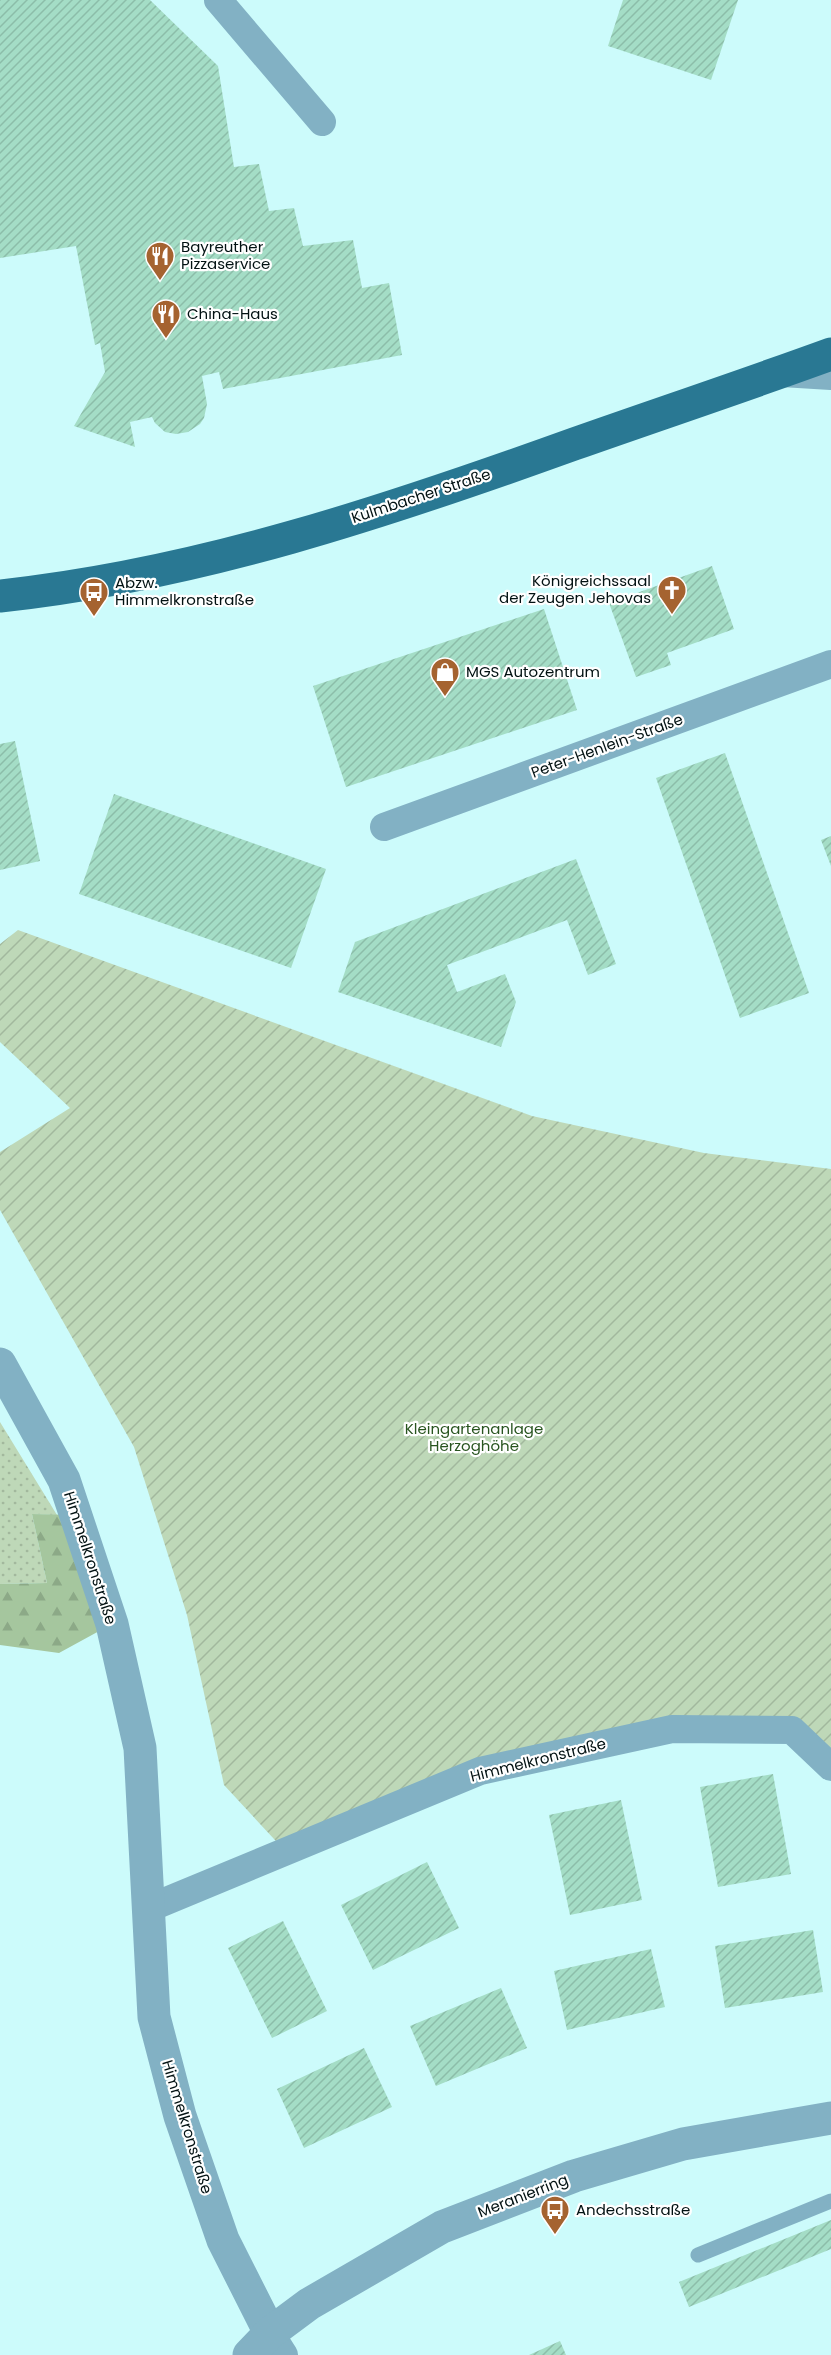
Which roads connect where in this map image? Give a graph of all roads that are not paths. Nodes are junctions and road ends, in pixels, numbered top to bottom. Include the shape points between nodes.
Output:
1 (218, 0) edge
2 (322, 122) dead end
3 (831, 354) edge
4 (780, 373) junction
5 (831, 376) edge
6 (0, 596) edge
7 (831, 664) edge
8 (384, 827) dead end
9 (0, 1364) edge
10 (831, 1767) edge
11 (147, 1910) junction
12 (831, 2118) edge
13 (831, 2201) edge
14 (698, 2255) dead end
15 (268, 2348) edge

1 - 2 street
3 - 4 main road, Kulmbacher Straße
4 - 5 street
4 - 6 main road, Kulmbacher Straße via 439,493 274,542 96,584
7 - 8 street, Peter-Henlein-Straße
9 - 11 street, Himmelkronstraße via 64,1480 112,1624 140,1748
10 - 11 street, Himmelkronstraße via 792,1730 661,1731 480,1771
11 - 15 street, Himmelkronstraße via 154,2017 180,2115 223,2240
12 - 15 street, Meranierring via 683,2144 574,2176 442,2228 309,2304
13 - 14 lane

